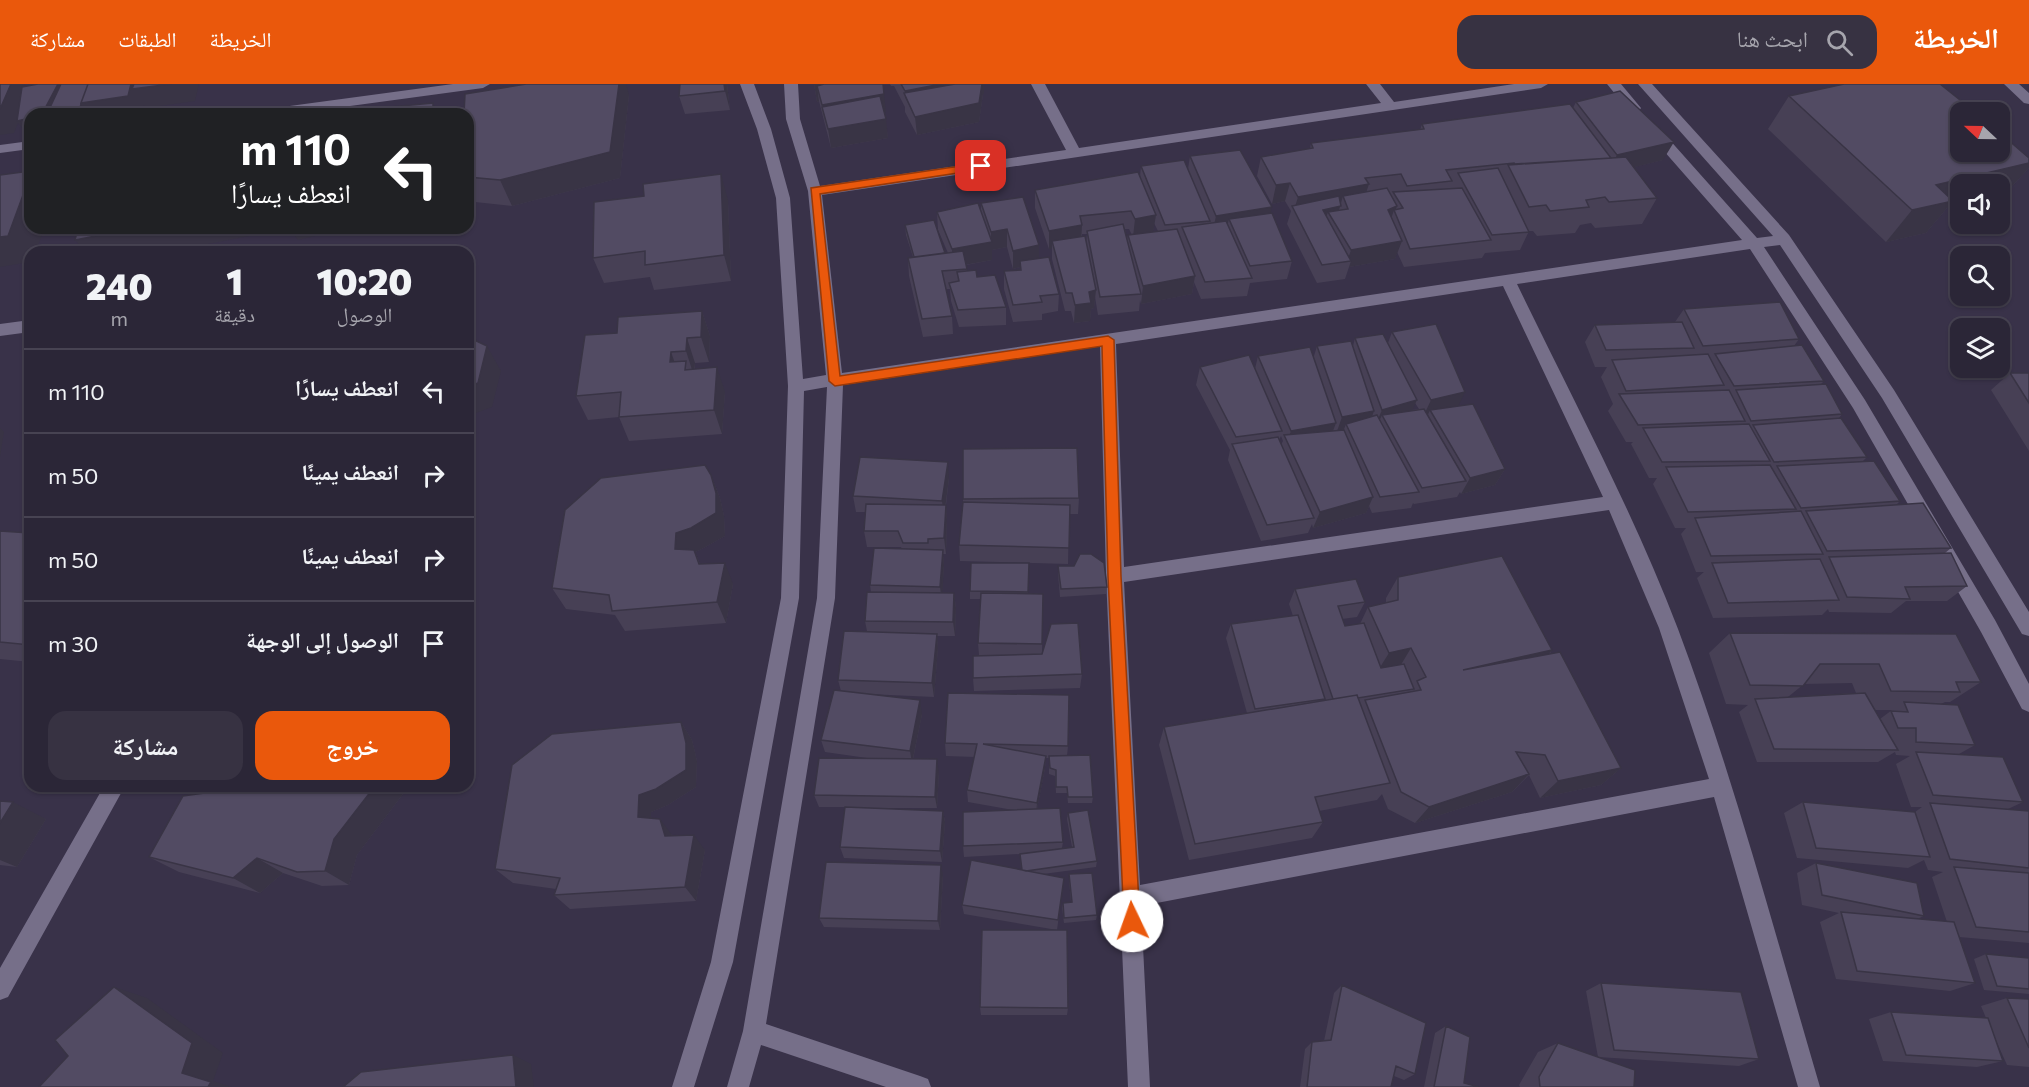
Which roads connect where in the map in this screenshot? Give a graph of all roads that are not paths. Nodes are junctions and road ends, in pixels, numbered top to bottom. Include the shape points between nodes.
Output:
1 (483, 84) edge
2 (747, 84) edge
3 (791, 84) edge
4 (1038, 84) edge
5 (1373, 84) edge
6 (1541, 84) edge
7 (1614, 84) edge
8 (1645, 84) edge
9 (2012, 84) edge
10 (2029, 100) edge
11 (1390, 106) junction
12 (305, 108) edge
13 (24, 146) edge
14 (0, 149) edge
15 (1075, 153) junction
16 (815, 191) junction
17 (1784, 239) junction
18 (1754, 244) junction
19 (1508, 280) junction
20 (24, 327) edge
21 (0, 330) edge
22 (1108, 340) junction
23 (835, 381) junction
24 (796, 386) junction
25 (1614, 502) junction
26 (1115, 576) junction
27 (2029, 628) edge
28 (2029, 703) edge
29 (1721, 786) junction
30 (112, 792) edge
31 (1131, 897) junction
32 (0, 989) edge
33 (754, 1031) junction
34 (683, 1087) edge
35 (738, 1087) edge
36 (920, 1087) edge
37 (1140, 1087) edge
38 (1809, 1087) edge

1 - 12 street
2 - 24 street via 783,198
3 - 16 street via 793,119
4 - 15 street
5 - 11 street
6 - 11 street
7 - 18 street
8 - 17 street
9 - 10 street
11 - 15 street
13 - 14 street
15 - 16 street
16 - 23 street
17 - 18 street
17 - 27 street via 1888,394
18 - 19 street
18 - 28 street via 1859,404
19 - 22 street
19 - 25 street
20 - 21 street
22 - 23 street
22 - 26 street
23 - 24 street
23 - 33 street via 826,598
24 - 34 street via 790,598 722,963
25 - 26 street
25 - 29 street via 1668,628
26 - 31 street
29 - 31 street
29 - 38 street
30 - 32 street
31 - 37 street
33 - 35 street
33 - 36 street

